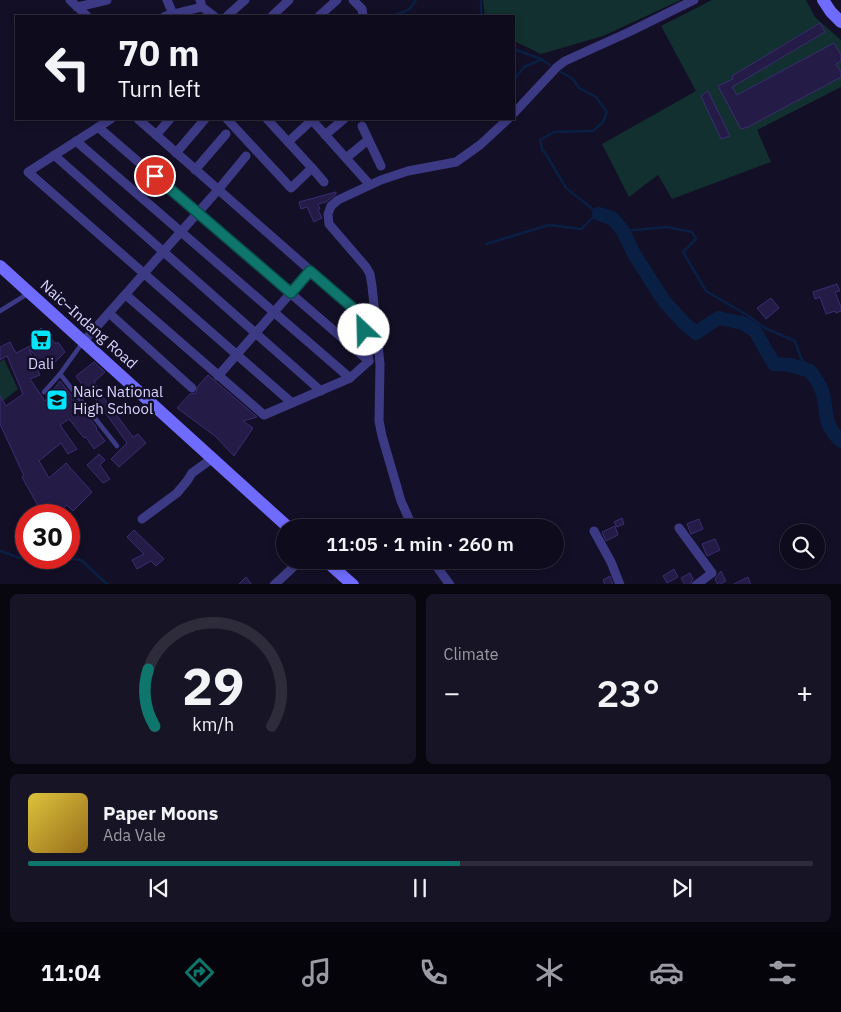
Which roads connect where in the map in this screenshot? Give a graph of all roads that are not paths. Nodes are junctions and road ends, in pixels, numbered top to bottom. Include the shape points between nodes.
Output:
1 (107, 0) edge
2 (167, 0) edge
3 (289, 0) edge
4 (337, 0) edge
5 (353, 0) edge
6 (694, 0) edge
7 (823, 0) edge
8 (241, 1) edge
9 (74, 3) edge
10 (201, 4) edge
11 (86, 15) edge
12 (169, 15) edge
13 (213, 15) edge
14 (229, 15) edge
15 (273, 15) edge
16 (320, 15) edge
17 (363, 15) edge
18 (841, 22) edge
19 (515, 112) edge
20 (109, 120) edge
21 (139, 120) edge
22 (169, 120) edge
23 (205, 120) edge
24 (228, 120) edge
25 (268, 120) edge
26 (310, 120) edge
27 (312, 120) edge
28 (343, 120) edge
29 (507, 120) edge
30 (362, 126) dead end
31 (98, 127) junction
32 (226, 134) dead end
33 (156, 135) junction
34 (325, 135) junction
35 (368, 140) junction
36 (76, 141) junction
37 (288, 142) junction
38 (176, 153) junction
39 (54, 155) junction
40 (246, 156) dead end
41 (346, 158) junction
42 (382, 166) dead end
43 (312, 168) junction
44 (195, 170) junction
45 (324, 182) dead end
46 (370, 185) junction
47 (218, 190) junction
48 (198, 213) junction
49 (181, 232) junction
50 (164, 252) junction
51 (0, 266) edge
52 (310, 271) junction
53 (144, 274) junction
54 (30, 292) junction
55 (291, 293) junction
56 (126, 295) junction
57 (0, 311) edge
58 (274, 312) junction
59 (109, 314) junction
60 (256, 333) junction
61 (84, 341) junction
62 (237, 355) junction
63 (369, 361) junction
64 (60, 374) junction
65 (218, 376) junction
66 (350, 378) junction
67 (192, 388) dead end
68 (321, 391) junction
69 (44, 392) dead end
70 (292, 403) junction
71 (117, 446) dead end
72 (213, 458) junction
73 (142, 519) dead end
74 (279, 519) edge
75 (409, 519) edge
76 (679, 528) dead end
77 (594, 531) dead end
78 (291, 569) edge
79 (336, 569) edge
80 (439, 569) edge
81 (274, 584) edge
82 (353, 584) edge
83 (450, 584) edge
84 (620, 584) edge
85 (696, 584) edge

1 - 9 street
2 - 12 street
3 - 15 street
4 - 16 street
5 - 17 street via 362,9
6 - 19 street via 565,61
7 - 18 main road
8 - 14 street
9 - 11 street
10 - 12 street
10 - 13 street
20 - 31 street
21 - 33 street
22 - 33 street
23 - 38 street
24 - 43 street via 290,188
25 - 37 street
26 - 37 street
27 - 34 street
28 - 34 street
29 - 46 street via 456,162 408,171
30 - 35 street
31 - 36 street
31 - 48 street
32 - 44 street
33 - 38 street
34 - 41 street
35 - 41 street
35 - 42 street
36 - 39 street
36 - 49 street
37 - 43 street
38 - 44 street
39 - 50 street
39 - 53 street via 28,172
40 - 47 street
41 - 46 street
43 - 45 street
44 - 47 street
46 - 75 street via 331,206 329,224 370,274 380,364 379,421
47 - 48 street
47 - 52 street
48 - 49 street
48 - 55 street
49 - 50 street
49 - 58 street
50 - 53 street
50 - 60 street
51 - 54 main road, Naic–Indang Road
52 - 55 street
52 - 63 street via 361,315
53 - 56 street
53 - 62 street
54 - 57 lane
54 - 61 main road, Naic–Indang Road
55 - 58 street
55 - 63 street
56 - 59 street
56 - 65 street
58 - 60 street
58 - 66 street
59 - 61 street
59 - 67 street
60 - 62 street
60 - 68 street
61 - 64 lane
61 - 72 main road, Naic–Indang Road
62 - 65 street
62 - 70 street
63 - 66 street
64 - 69 lane
64 - 71 lane
65 - 70 street via 264,415
66 - 68 street
68 - 70 street
72 - 73 street
72 - 74 main road, Naic–Indang Road
76 - 85 street via 712,573
77 - 84 street
78 - 81 street
79 - 82 main road
80 - 83 street

